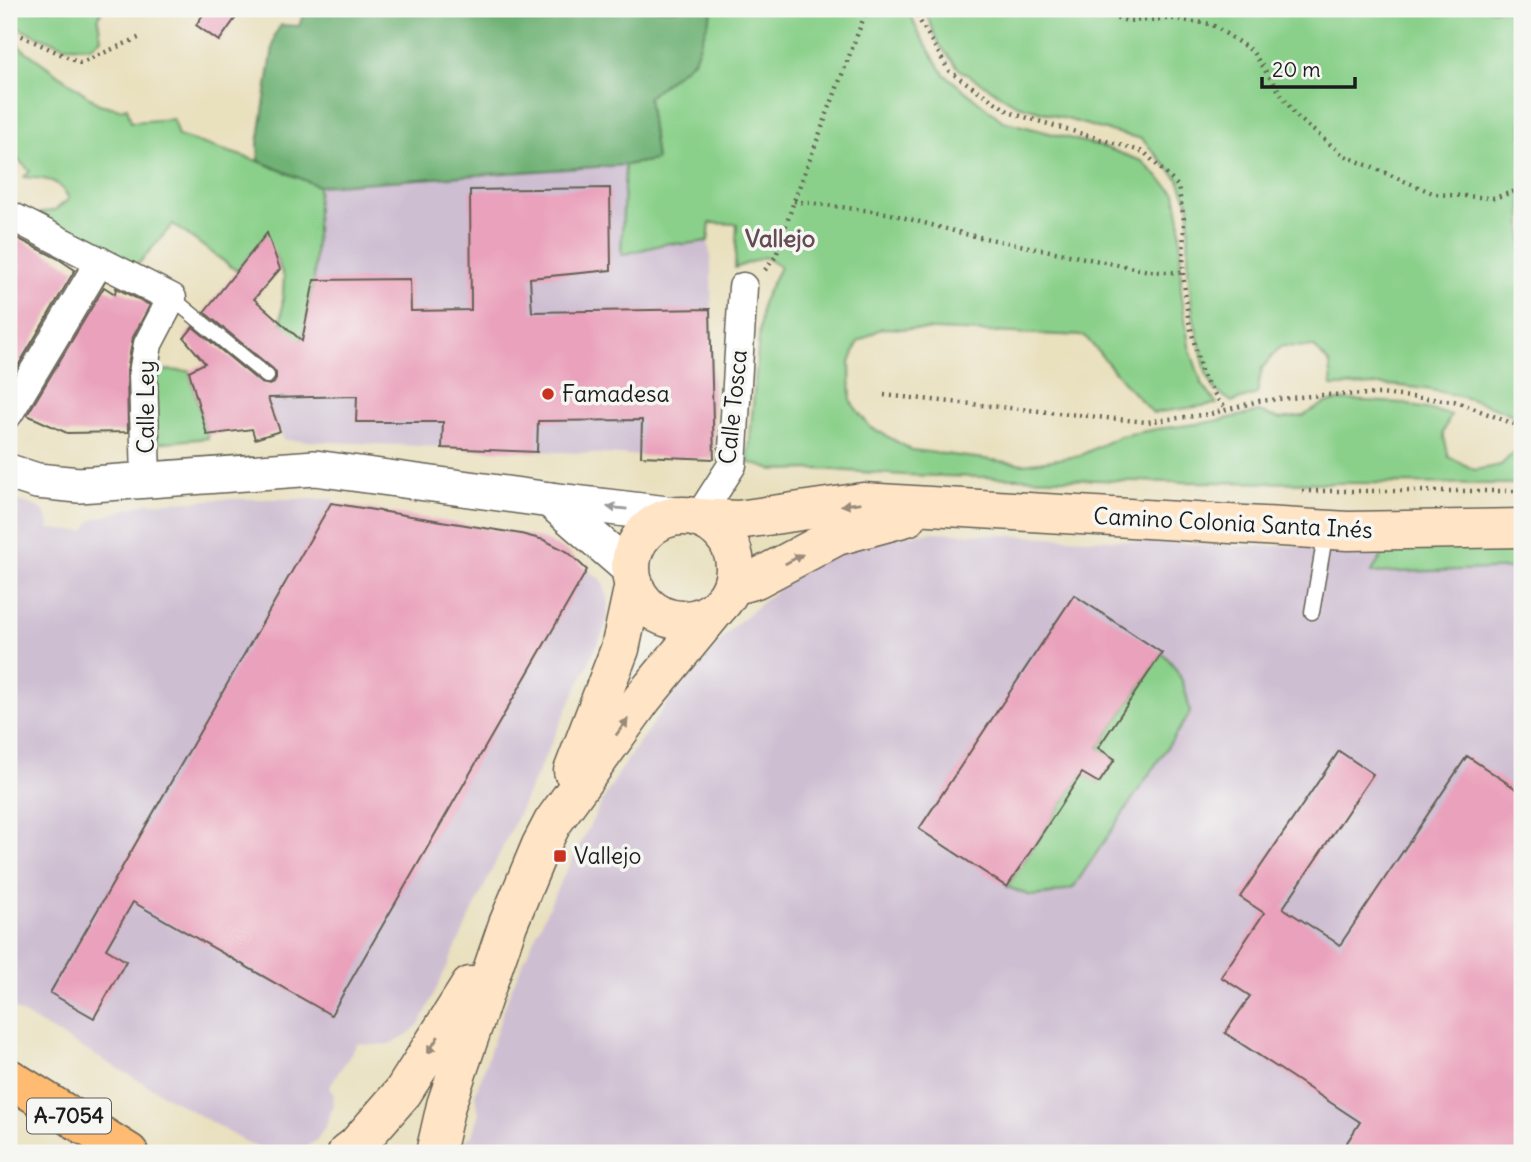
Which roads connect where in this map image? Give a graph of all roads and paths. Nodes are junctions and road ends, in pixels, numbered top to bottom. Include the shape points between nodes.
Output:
1 (867, 9) edge
2 (915, 9) edge
3 (1090, 9) edge
4 (9, 30) edge
5 (143, 36) dead end
6 (1522, 189) edge
7 (794, 201) junction
8 (9, 215) edge
9 (100, 261) junction
10 (1183, 273) junction
11 (743, 287) joint
12 (172, 298) junction
13 (267, 376) dead end
14 (884, 395) dead end
15 (1228, 409) junction
16 (9, 413) edge
17 (1522, 427) edge
18 (9, 471) edge
19 (146, 481) junction
20 (550, 500) junction
21 (943, 507) junction
22 (691, 517) junction
23 (1522, 528) edge
24 (1326, 530) junction
25 (633, 577) junction
26 (727, 594) junction
27 (1312, 612) dead end
28 (554, 822) junction
29 (508, 924) junction
30 (9, 1078) edge
31 (403, 1093) junction
32 (129, 1153) edge
33 (347, 1153) edge
34 (372, 1153) edge
35 (435, 1153) edge

1 - 7 path
2 - 10 path via 949,71 1011,113 1144,152 1178,186 1184,220
3 - 6 path via 1127,22 1173,19 1211,24 1252,51 1296,116 1343,155 1435,194 1494,198
4 - 5 path via 80,63
7 - 10 path via 887,213 965,234 1149,271
7 - 11 path via 776,256 760,277
8 - 9 street
9 - 12 street
9 - 16 street
10 - 15 path via 1202,375
11 - 22 street, Calle Tosca via 732,465
12 - 13 lane
12 - 19 street, Calle Ley via 148,344 143,373
14 - 15 path via 1146,422
15 - 17 path via 1259,401 1380,394 1454,401
18 - 19 street, Camino Colonia Santa Inés via 37,481 79,485
19 - 20 street, Camino Colonia Santa Inés via 315,468
22 -> 20 street, Camino Colonia Santa Inés
20 - 25 street
21 -> 22 main road, Camino Colonia Santa Inés via 863,502 738,520
21 - 24 main road, Camino Colonia Santa Inés
26 -> 21 main road, Camino Colonia Santa Inés via 837,536
22 - 25 main road via 670,517 646,532 633,556
22 - 26 main road via 711,524 730,545 735,572
23 - 24 main road, Camino Colonia Santa Inés
24 - 27 lane
25 - 26 main road via 641,598 653,610 683,620 713,610
25 - 28 main road via 620,649
28 -> 26 main road via 643,698
28 - 29 main road
29 -> 31 main road
29 - 35 main road via 446,1105
30 - 32 main road, A-7054
31 - 33 main road
31 - 34 main road

